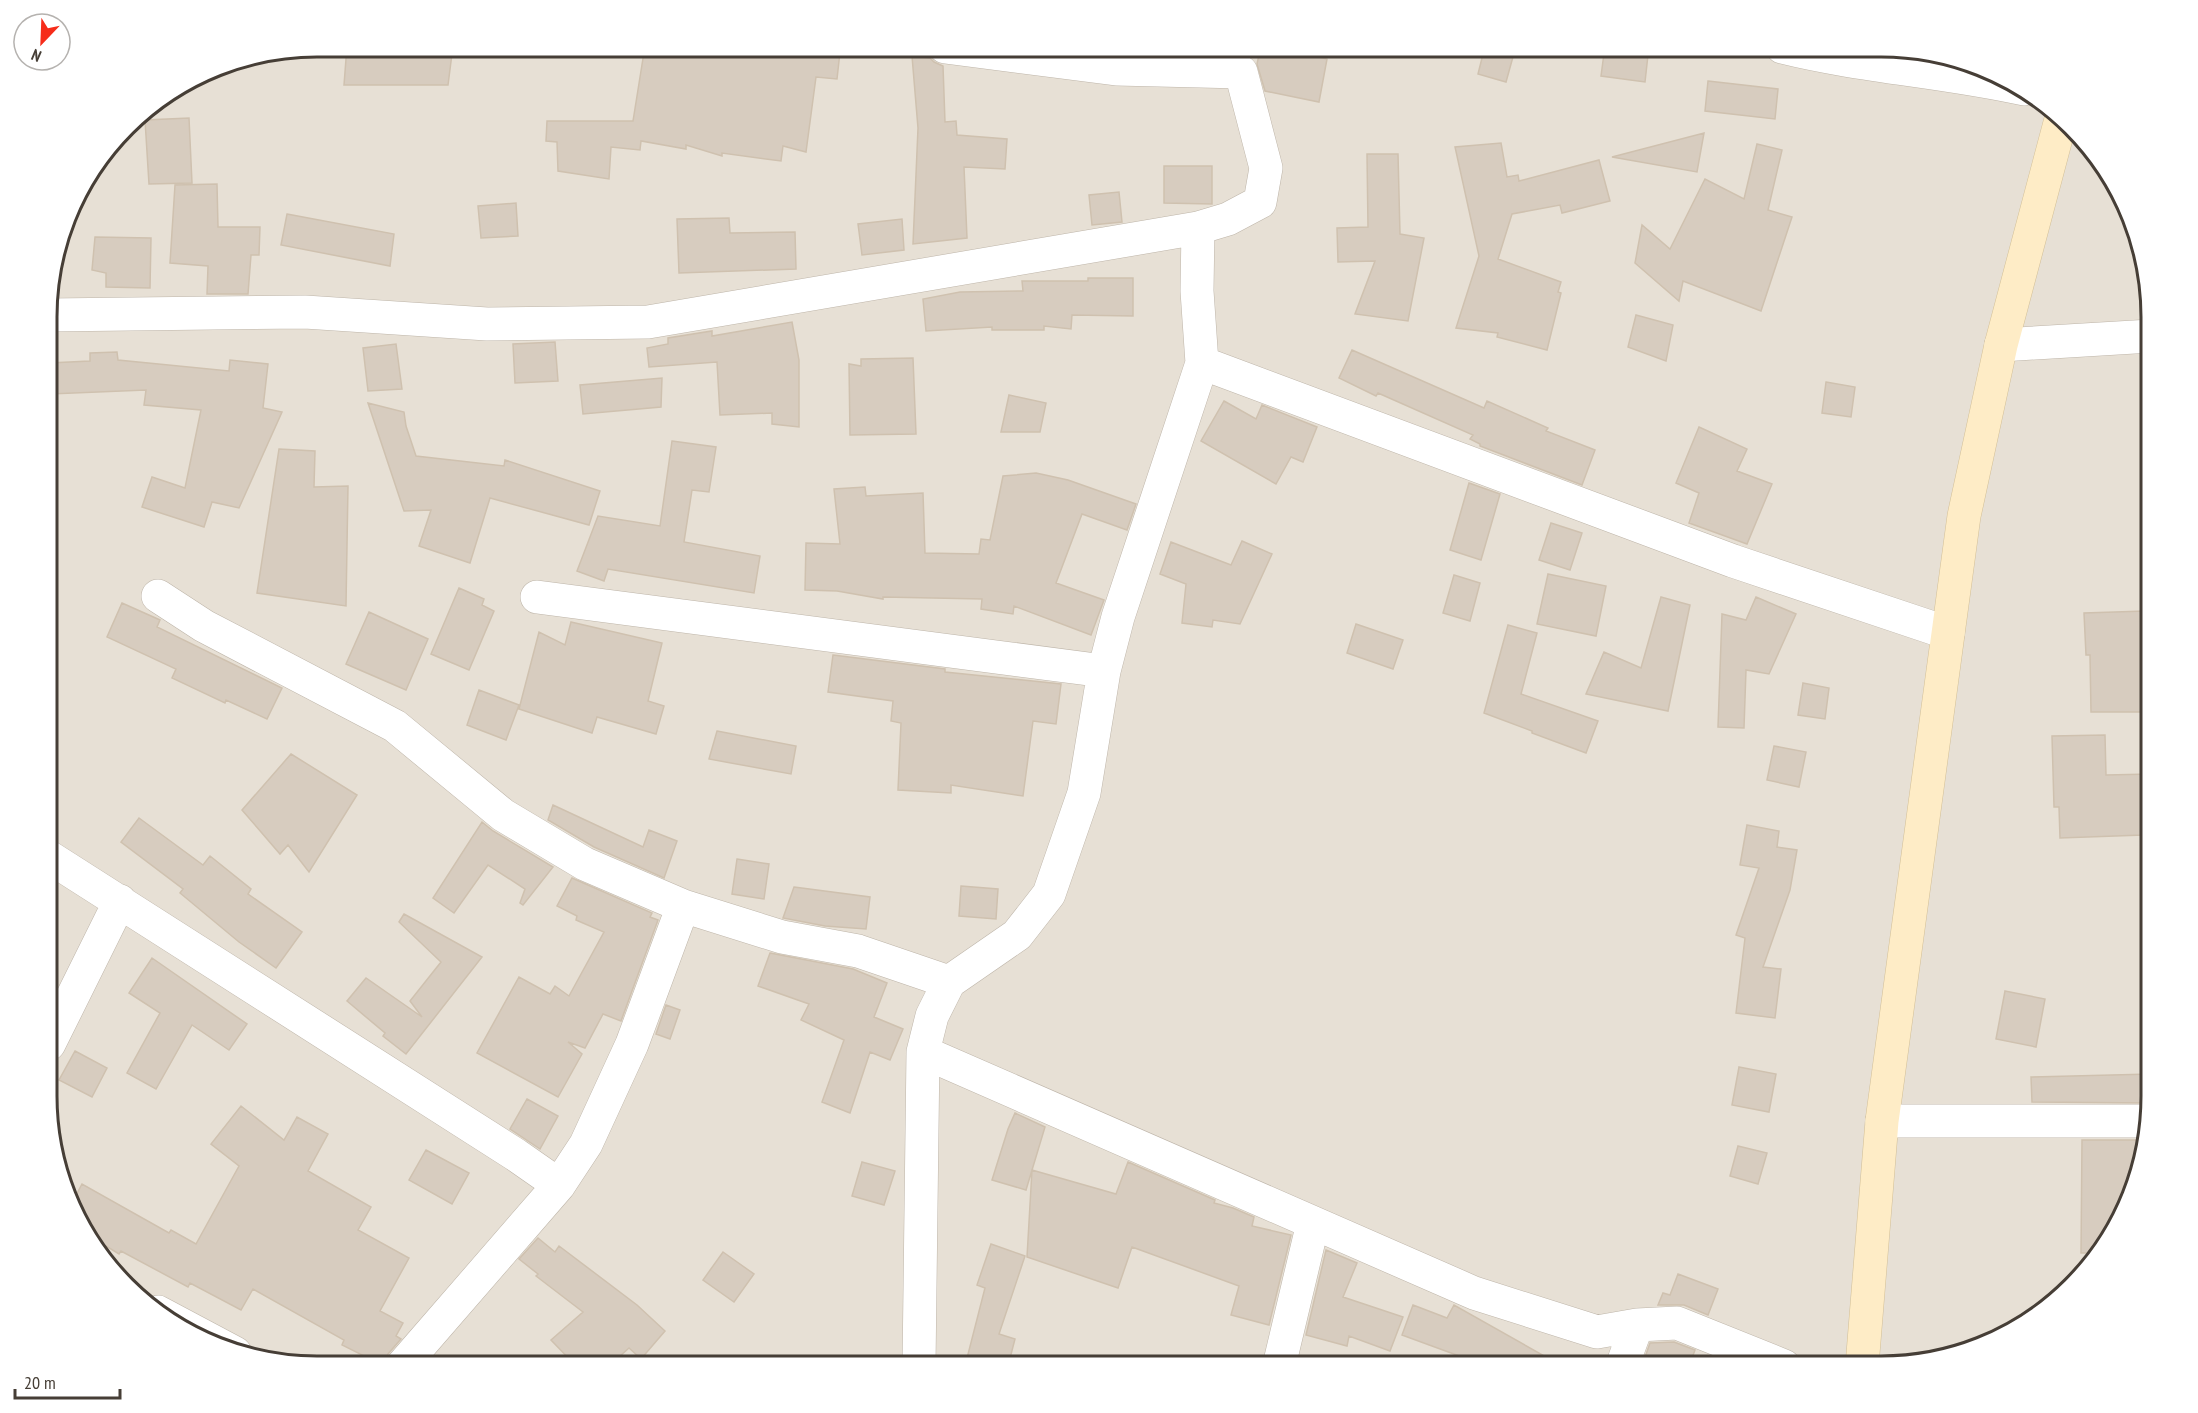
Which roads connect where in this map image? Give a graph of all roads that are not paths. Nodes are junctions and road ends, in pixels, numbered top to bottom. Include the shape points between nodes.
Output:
1 (1027, 57) edge
2 (1838, 57) edge
3 (1240, 59) edge
4 (1990, 81) edge
5 (2059, 127) edge
6 (1198, 228) junction
7 (57, 315) edge
8 (2141, 337) edge
9 (2001, 345) junction
10 (1202, 363) junction
11 (158, 596) dead end
12 (537, 597) dead end
13 (1948, 633) junction
14 (1104, 671) junction
15 (57, 862) edge
16 (120, 901) junction
17 (684, 906) junction
18 (949, 982) junction
19 (57, 1028) edge
20 (923, 1052) junction
21 (1882, 1121) junction
22 (2140, 1121) edge
23 (559, 1185) junction
24 (1313, 1223) junction
25 (1637, 1326) junction
26 (411, 1356) edge
27 (919, 1356) edge
28 (1281, 1356) edge
29 (1626, 1356) edge
30 (1759, 1356) edge
31 (1864, 1356) edge

1 - 3 street via 1116,69
2 - 4 street
3 - 6 street via 1266,168 1260,202 1228,219
5 - 9 main road
6 - 7 street via 648,322 487,324 305,312
6 - 10 street
8 - 9 street
9 - 13 main road via 1964,516
10 - 13 street via 1733,561
10 - 14 street via 1118,617
11 - 17 street via 204,626 394,726 503,815 575,858
12 - 14 street
13 - 21 main road
14 - 18 street via 1084,793 1048,894 1017,935
15 - 16 street
16 - 19 street
16 - 23 street
17 - 18 street via 782,937 858,951
17 - 23 street via 632,1044 586,1144
18 - 20 street via 932,1016
20 - 24 street
20 - 27 street
21 - 22 street
21 - 31 main road
23 - 26 street
24 - 25 street via 1474,1293 1597,1332
24 - 28 street
25 - 29 street
25 - 30 street via 1677,1323

